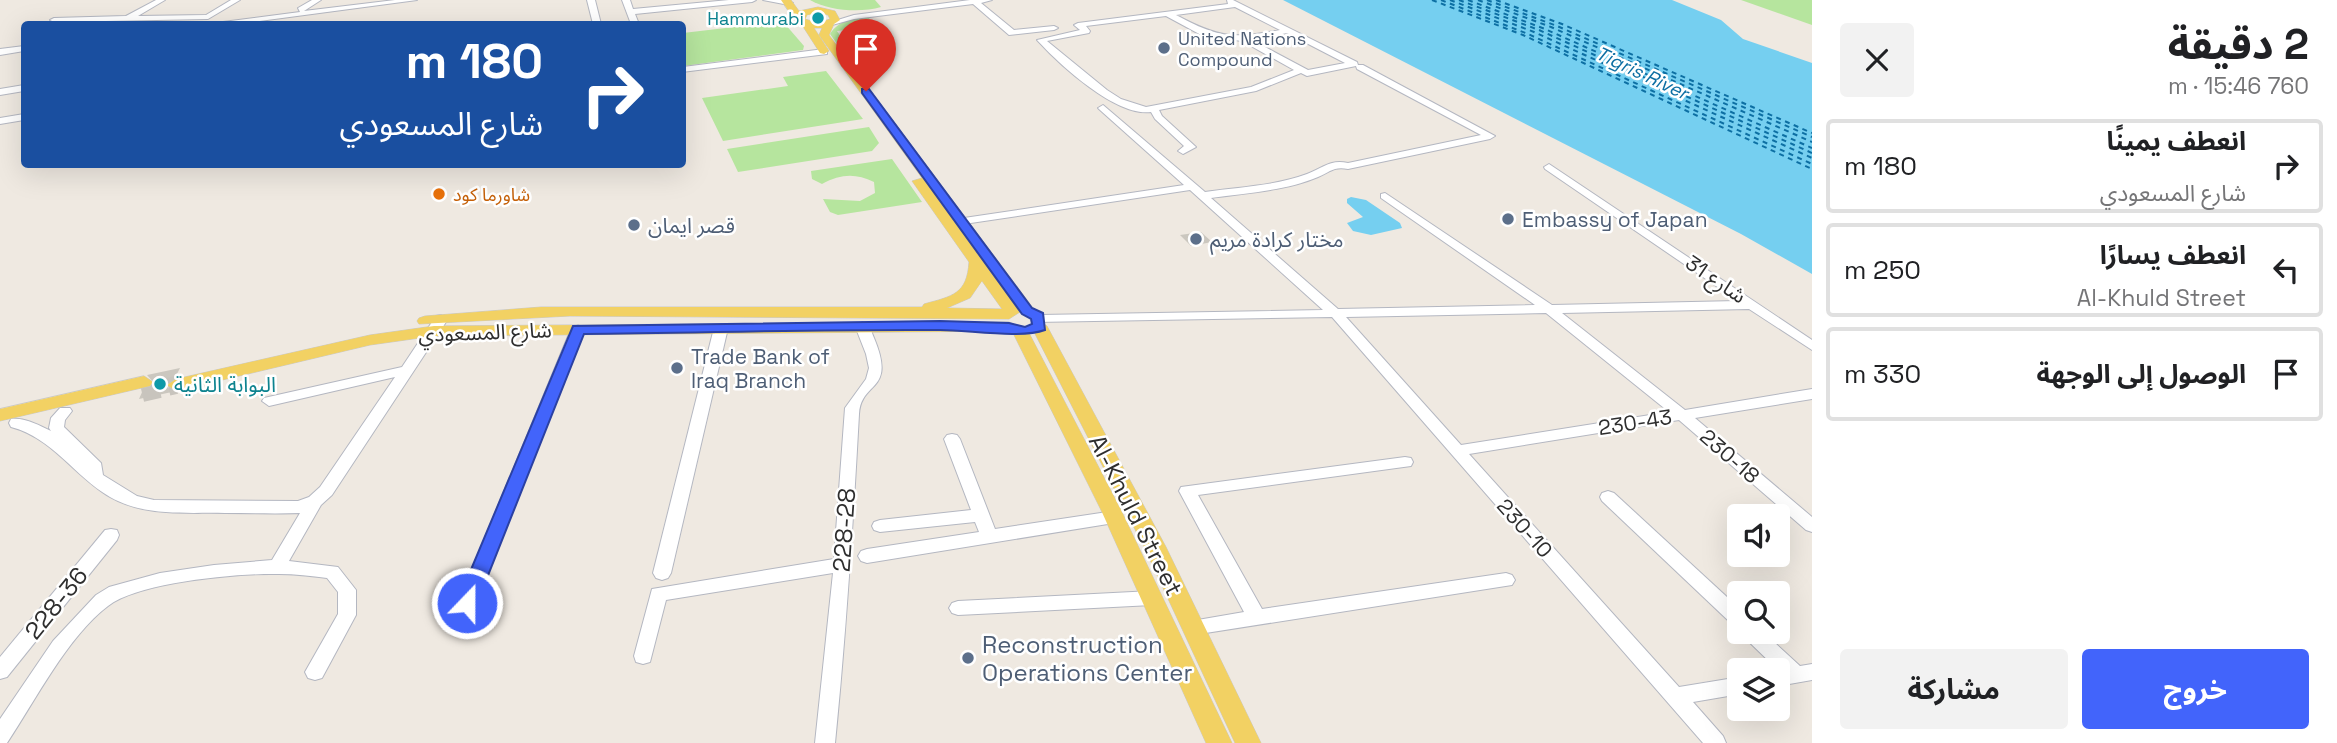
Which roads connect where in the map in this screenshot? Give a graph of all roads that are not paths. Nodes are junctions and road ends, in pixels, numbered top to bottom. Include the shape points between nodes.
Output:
1 (161, 0) edge
2 (236, 0) edge
3 (317, 0) edge
4 (413, 0) edge
5 (591, 0) edge
6 (626, 0) edge
7 (752, 0) edge
8 (767, 0) edge
9 (988, 0) edge
10 (1225, 0) edge
11 (790, 1) edge
12 (975, 2) junction
13 (1236, 5) junction
14 (301, 10) dead end
15 (632, 14) junction
16 (1172, 16) junction
17 (829, 18) junction
18 (128, 19) junction
19 (54, 20) dead end
20 (124, 21) edge
21 (247, 21) edge
22 (596, 21) edge
23 (634, 21) edge
24 (803, 21) junction
25 (1083, 28) junction
26 (1287, 31) junction
27 (1244, 39) junction
28 (21, 49) edge
29 (0, 52) edge
30 (824, 52) junction
31 (1357, 66) junction
32 (686, 70) edge
33 (1301, 70) junction
34 (21, 88) edge
35 (0, 92) edge
36 (1103, 108) dead end
37 (1154, 109) junction
38 (21, 118) edge
39 (0, 121) edge
40 (1183, 151) dead end
41 (1549, 167) dead end
42 (1190, 187) junction
43 (1202, 196) junction
44 (1385, 196) dead end
45 (964, 221) junction
46 (976, 263) junction
47 (1753, 305) junction
48 (1549, 309) junction
49 (904, 311) junction
50 (1335, 313) junction
51 (1025, 321) junction
52 (438, 325) junction
53 (862, 326) junction
54 (722, 328) junction
55 (578, 329) junction
56 (1812, 346) edge
57 (408, 370) junction
58 (176, 379) tunnel mouth
59 (1812, 394) edge
60 (269, 401) dead end
61 (65, 411) junction
62 (1682, 415) junction
63 (5, 421) edge
64 (952, 439) dead end
65 (1457, 451) junction
66 (1405, 461) dead end
67 (95, 476) junction
68 (1608, 497) dead end
69 (315, 501) junction
70 (980, 515) junction
71 (1114, 517) junction
72 (880, 526) dead end
73 (1812, 526) edge
74 (111, 535) dead end
75 (989, 537) junction
76 (867, 556) dead end
77 (841, 565) junction
78 (276, 567) junction
79 (662, 573) dead end
80 (1506, 580) dead end
81 (1152, 598) junction
82 (467, 603) dead end
83 (958, 608) dead end
84 (1727, 609) edge
85 (1257, 618) junction
86 (1193, 627) junction
87 (1763, 644) edge
88 (643, 656) dead end
89 (0, 671) edge
90 (315, 672) dead end
91 (1795, 675) edge
92 (1727, 687) edge
93 (1675, 697) junction
94 (0, 736) edge
95 (825, 743) edge
96 (1219, 743) edge
97 (1248, 743) edge
98 (1716, 743) edge

1 - 18 street
2 - 18 street via 208,17
3 - 14 street
4 - 21 street
5 - 22 street
6 - 15 street
7 - 15 street
8 - 11 street
9 - 12 street
10 - 13 street
11 - 17 main road
11 - 24 main road, Al-Khuld Street
12 - 17 street
12 - 25 street via 1012,33
13 - 16 street
13 - 26 street
15 - 23 street
16 - 25 street
16 - 27 street via 1211,35
17 - 24 main road
17 - 24 main road via 806,12
17 - 45 main road, Al-Khuld Street via 824,35
18 - 19 street
18 - 20 street
24 - 30 main road, Al-Khuld Street
25 - 37 street via 1041,40 1118,103
26 - 27 street
26 - 31 street
27 - 33 street
28 - 29 street
30 - 32 street
30 - 46 main road, Al-Khuld Street
31 - 33 street
31 - 43 street via 1490,136 1348,166 1326,165 1310,177
33 - 37 street via 1253,89
34 - 35 street
36 - 42 street, 230-10
37 - 40 street via 1191,147
38 - 39 street
41 - 47 street, شارع 31
42 - 43 street, 230-10
42 - 45 street
43 - 50 street, 230-10
44 - 48 street, 230-18
45 - 51 main road, Al-Khuld Street
46 - 49 main road via 976,284 962,296
46 - 51 main road, Al-Khuld Street
47 - 48 street
47 - 56 street, شارع 31
48 - 50 street
48 - 62 street, 230-18
49 - 51 main road, شارع المسعودي
49 - 52 main road, شارع المسعودي via 556,312
50 - 51 street via 1297,319
50 - 65 street, 230-10
51 - 53 main road, شارع المسعودي
51 - 71 main road, Al-Khuld Street
51 - 86 main road, Al-Khuld Street via 1132,503
52 - 55 main road, شارع المسعودي
52 - 57 street
52 - 58 main road, شارع المسعودي
53 - 54 main road, شارع المسعودي
53 - 77 street, 228-28 via 875,365 874,379 852,408
54 - 55 main road, شارع المسعودي
54 - 79 street
55 - 82 street
57 - 60 street
57 - 69 street
59 - 62 street, 230-43
61 - 63 main road
61 - 63 main road via 143,387
61 - 67 street via 56,428 94,467
62 - 65 street, 230-43
62 - 73 street, 230-18
63 - 67 street via 37,428
64 - 70 street
65 - 93 street, 230-10
66 - 85 street via 1187,491
67 - 69 street via 123,498 142,505 299,507
68 - 84 street
69 - 78 street
70 - 72 street
70 - 75 street
71 - 75 street
71 - 81 main road, Al-Khuld Street
74 - 89 street, 228-36
75 - 76 street
77 - 88 street via 658,594
77 - 95 street, 228-28
78 - 90 street via 332,572 347,590 347,615
78 - 94 street via 154,580 105,598 82,620
80 - 85 street
81 - 83 street
81 - 96 main road, Al-Khuld Street
85 - 86 street
86 - 97 main road, Al-Khuld Street
87 - 91 street
92 - 93 street
93 - 98 street, 230-10

